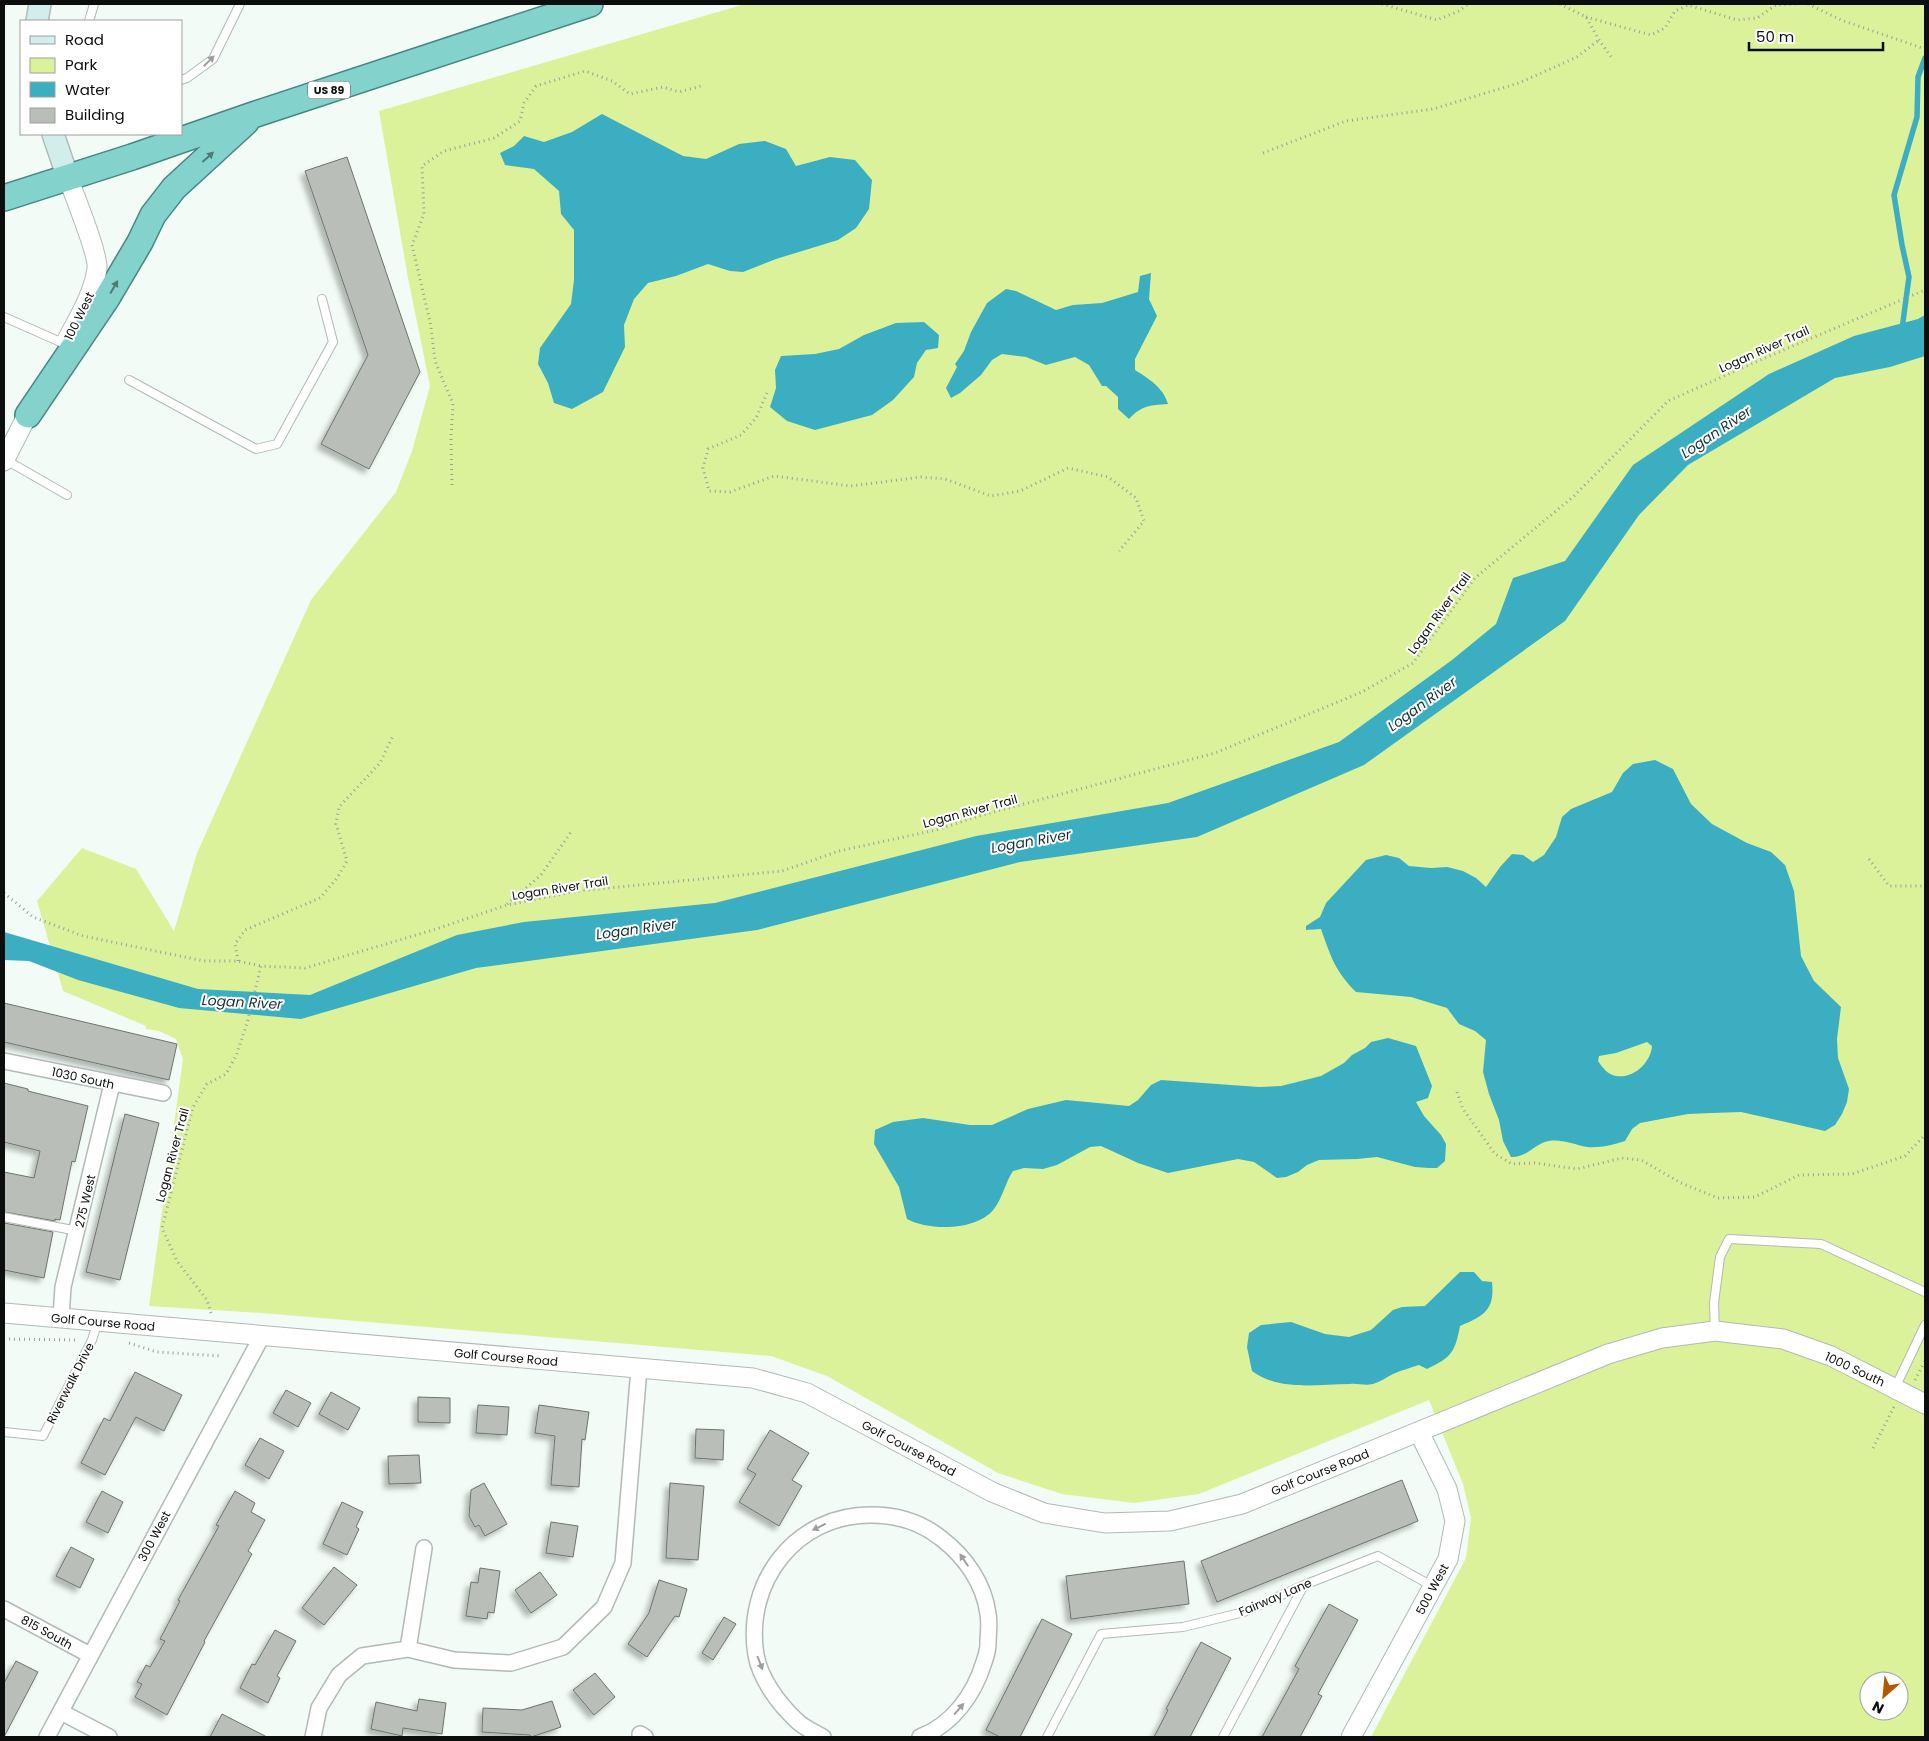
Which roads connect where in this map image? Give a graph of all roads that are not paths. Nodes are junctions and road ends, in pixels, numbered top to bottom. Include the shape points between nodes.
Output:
1 (40, 4) edge
2 (94, 4) edge
3 (240, 4) edge
4 (590, 4) edge
5 (36, 20) edge
6 (89, 20) edge
7 (182, 80) edge
8 (254, 115) junction
9 (53, 135) edge
10 (68, 178) junction
11 (4, 198) edge
12 (322, 299) dead end
13 (4, 317) edge
14 (65, 344) junction
15 (129, 380) dead end
16 (28, 415) junction
17 (4, 460) edge
18 (67, 495) dead end
19 (4, 1061) edge
20 (112, 1084) junction
21 (163, 1093) dead end
22 (4, 1217) edge
23 (78, 1231) junction
24 (1925, 1292) edge
25 (4, 1313) edge
26 (61, 1317) junction
27 (98, 1321) junction
28 (1925, 1326) edge
29 (1715, 1331) junction
30 (262, 1336) junction
31 (1783, 1339) joint
32 (639, 1368) junction
33 (1895, 1388) junction
34 (1925, 1404) edge
35 (4, 1432) edge
36 (1419, 1432) junction
37 (424, 1548) dead end
38 (1304, 1585) junction
39 (1433, 1587) junction
40 (4, 1608) edge
41 (408, 1649) junction
42 (90, 1656) junction
43 (61, 1712) junction
44 (48, 1737) edge
45 (109, 1737) edge
46 (313, 1737) edge
47 (824, 1737) edge
48 (920, 1737) edge
49 (1047, 1737) edge
50 (1224, 1737) edge
51 (1351, 1737) edge

1 - 5 main road
2 - 6 lane
7 -> 3 lane via 213,59
4 - 8 highway, US 89
8 - 10 highway, US 89
16 -> 8 highway via 108,298 153,215 174,188
9 - 10 main road, 100 West
10 - 11 highway, US 89
10 - 14 street, 100 West via 98,267 91,295
12 - 15 lane via 333,342 277,444 256,449
13 - 14 lane
14 - 16 street, 100 West
16 - 17 street, 100 West
17 - 18 lane
19 - 20 street, 1030 South
20 - 21 street, 1030 South
20 - 23 street, 275 West
22 - 23 lane
23 - 26 street, 275 West via 63,1287
24 - 29 lane via 1821,1244 1729,1239 1720,1257 1714,1303
25 - 26 street, Golf Course Road
26 - 27 street, Golf Course Road
27 - 30 street, Golf Course Road
27 - 35 lane, Riverwalk Drive via 92,1340 43,1436
28 - 33 lane
29 - 31 street, Golf Course Road
29 - 36 street, Golf Course Road via 1662,1338 1608,1354
30 - 32 street, Golf Course Road
30 - 42 street, 300 West
31 - 33 street, 1000 South via 1831,1356
32 - 36 street, Golf Course Road via 753,1378 808,1394 992,1492 1044,1512 1105,1523 1170,1521 1242,1504
32 - 41 street via 623,1563 604,1608 563,1647 511,1663 454,1660
33 - 34 street, 1000 South
36 - 39 street, 500 West via 1446,1489 1455,1521 1448,1558
37 - 41 street
38 - 39 lane, Fairway Lane via 1378,1556
38 - 49 lane, Fairway Lane via 1244,1612 1183,1627 1102,1634
38 - 50 lane
39 - 51 street, 500 West
40 - 42 street, 815 South
41 - 46 street via 362,1656 339,1675 319,1708
42 - 43 street, 300 West
43 - 44 street, 300 West
43 - 45 street
48 -> 47 street via 931,1733 958,1711 978,1682 988,1649 988,1614 978,1580 958,1551 928,1528 892,1515 853,1514 817,1527 786,1550 765,1581 754,1618 756,1656 771,1692 796,1721

